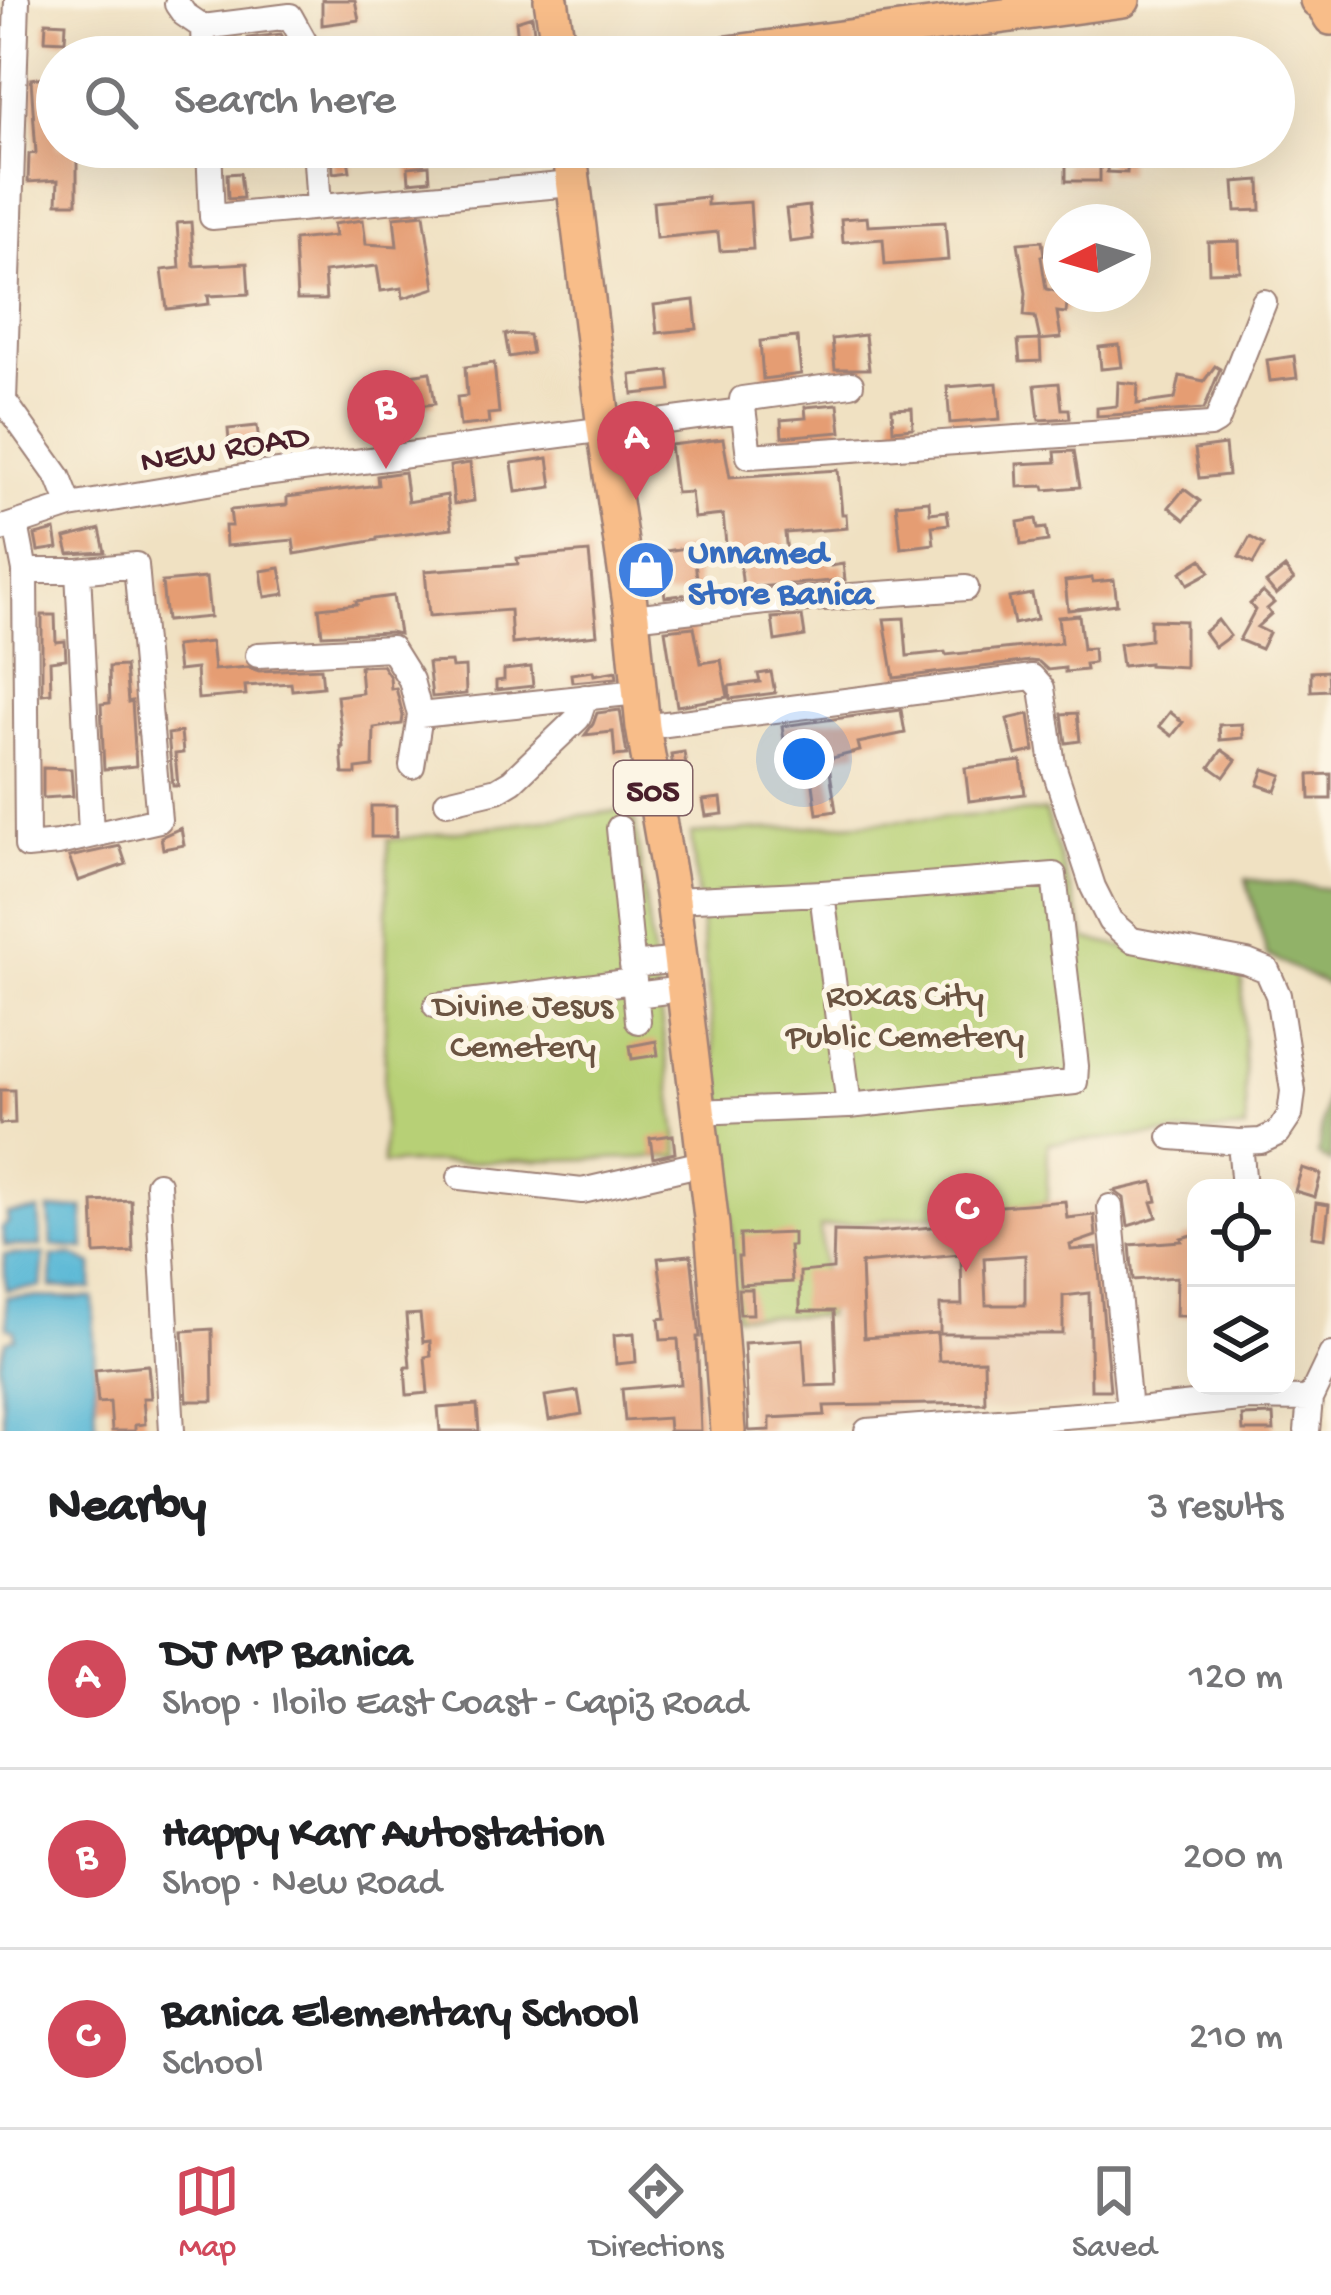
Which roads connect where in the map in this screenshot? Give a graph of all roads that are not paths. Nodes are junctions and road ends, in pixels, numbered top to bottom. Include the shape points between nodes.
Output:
1 (17, 0) edge
2 (551, 0) edge
3 (1123, 0) edge
4 (1317, 0) edge
5 (177, 4) dead end
6 (975, 11) edge
7 (1331, 18) edge
8 (203, 27) junction
9 (203, 36) edge
10 (301, 36) edge
11 (557, 36) edge
12 (825, 36) edge
13 (209, 168) edge
14 (316, 168) edge
15 (571, 168) edge
16 (572, 184) junction
17 (319, 206) junction
18 (1264, 302) dead end
19 (850, 385) dead end
20 (742, 411) junction
21 (604, 428) junction
22 (70, 506) junction
23 (8, 526) edge
24 (25, 571) junction
25 (78, 571) junction
26 (966, 588) dead end
27 (632, 617) junction
28 (258, 655) dead end
29 (638, 692) junction
30 (585, 698) junction
31 (420, 715) junction
32 (643, 727) junction
33 (412, 766) dead end
34 (447, 802) dead end
35 (619, 828) dead end
36 (91, 834) junction
37 (822, 893) junction
38 (673, 900) junction
39 (681, 974) junction
40 (635, 991) junction
41 (436, 1006) dead end
42 (849, 1106) junction
43 (696, 1112) junction
44 (1171, 1137) dead end
45 (1240, 1142) junction
46 (703, 1163) junction
47 (460, 1177) dead end
48 (1243, 1179) edge
49 (158, 1184) dead end
50 (1110, 1207) dead end
51 (1331, 1355) edge
52 (1235, 1395) edge
53 (1271, 1395) edge
54 (1310, 1400) junction
55 (1136, 1417) edge
56 (1002, 1426) edge
57 (172, 1431) edge
58 (728, 1431) edge
59 (867, 1431) edge
60 (1307, 1431) edge

1 - 22 street via 4,401
2 - 11 main road
3 - 6 main road
4 - 7 main road
5 - 8 street
6 - 12 main road
8 - 9 street
8 - 10 street via 290,16
13 - 17 street via 212,217
14 - 17 street
15 - 16 main road, 505
16 - 17 street
16 - 21 main road, 505
18 - 20 street via 1210,425 749,456
19 - 20 street, NEW ROAD via 742,399
20 - 21 street, NEW ROAD
21 - 22 street, NEW ROAD
21 - 27 main road, 505
22 - 23 street, NEW ROAD
23 - 24 street
24 - 25 street
24 - 36 street via 27,846
25 - 36 street
25 - 36 street via 136,565 159,820
26 - 27 street
27 - 29 main road, 505
28 - 31 street via 391,648
29 - 30 street
29 - 32 main road, 505
30 - 31 street
30 - 34 street via 578,718 512,781
31 - 33 street
32 - 38 main road, 505
32 - 45 street via 1032,677 1042,688 1053,765 1110,921 1132,940 1267,970 1278,995 1290,1115 1279,1132
35 - 40 street
37 - 38 street
37 - 42 street
37 - 42 street via 1054,875 1064,952 1076,1082
38 - 39 main road, 505
39 - 40 street
39 - 43 main road, 505
40 - 41 street
42 - 43 street
43 - 46 main road, 505
44 - 45 street
45 - 48 street
46 - 47 street via 582,1191
46 - 58 main road, 505
49 - 57 street
50 - 55 street
51 - 54 street
52 - 55 street
53 - 54 street
54 - 60 street
55 - 56 street
56 - 59 street

